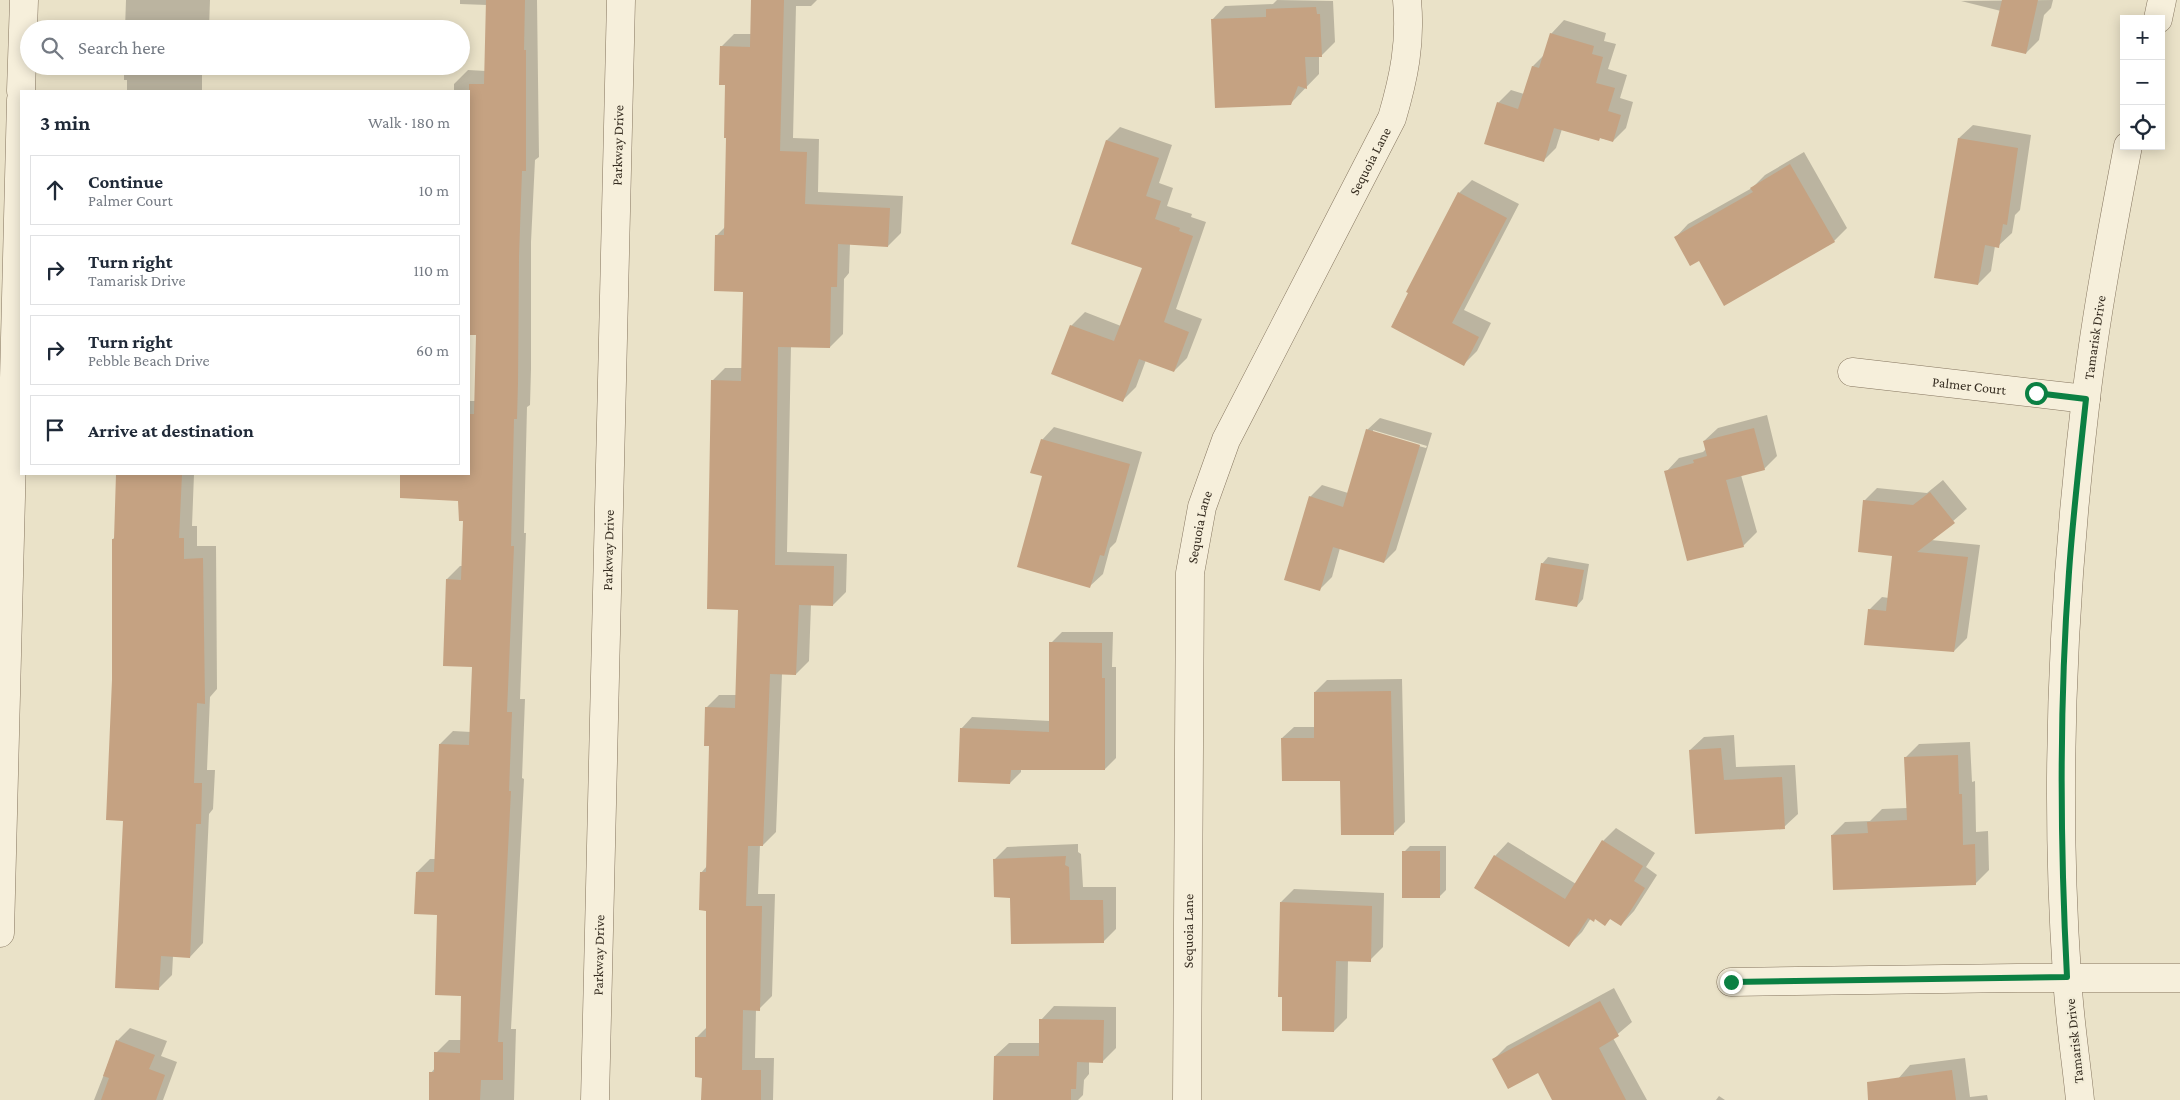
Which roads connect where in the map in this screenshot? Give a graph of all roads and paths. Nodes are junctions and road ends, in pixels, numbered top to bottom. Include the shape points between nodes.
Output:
1 (24, 0) edge
2 (621, 0) edge
3 (1407, 0) edge
4 (2162, 0) edge
5 (2159, 15) edge
6 (24, 20) edge
7 (22, 75) edge
8 (22, 90) edge
9 (20, 140) edge
10 (2127, 150) edge
11 (1852, 372) dead end
12 (2086, 399) junction
13 (0, 933) edge
14 (2067, 977) junction
15 (2180, 978) edge
16 (1731, 982) dead end
17 (595, 1100) edge
18 (1186, 1100) edge
19 (2080, 1100) edge

1 - 6 street
2 - 17 street, Parkway Drive
3 - 18 street, Sequoia Lane via 1410,27 1405,76 1392,118 1226,440 1202,507 1190,573
4 - 5 street
7 - 8 street
9 - 13 street
10 - 12 street, Tamarisk Drive via 2101,291
11 - 12 street, Palmer Court
12 - 14 street, Tamarisk Drive via 2069,573 2062,734
14 - 15 street
14 - 16 street
14 - 19 street, Tamarisk Drive

